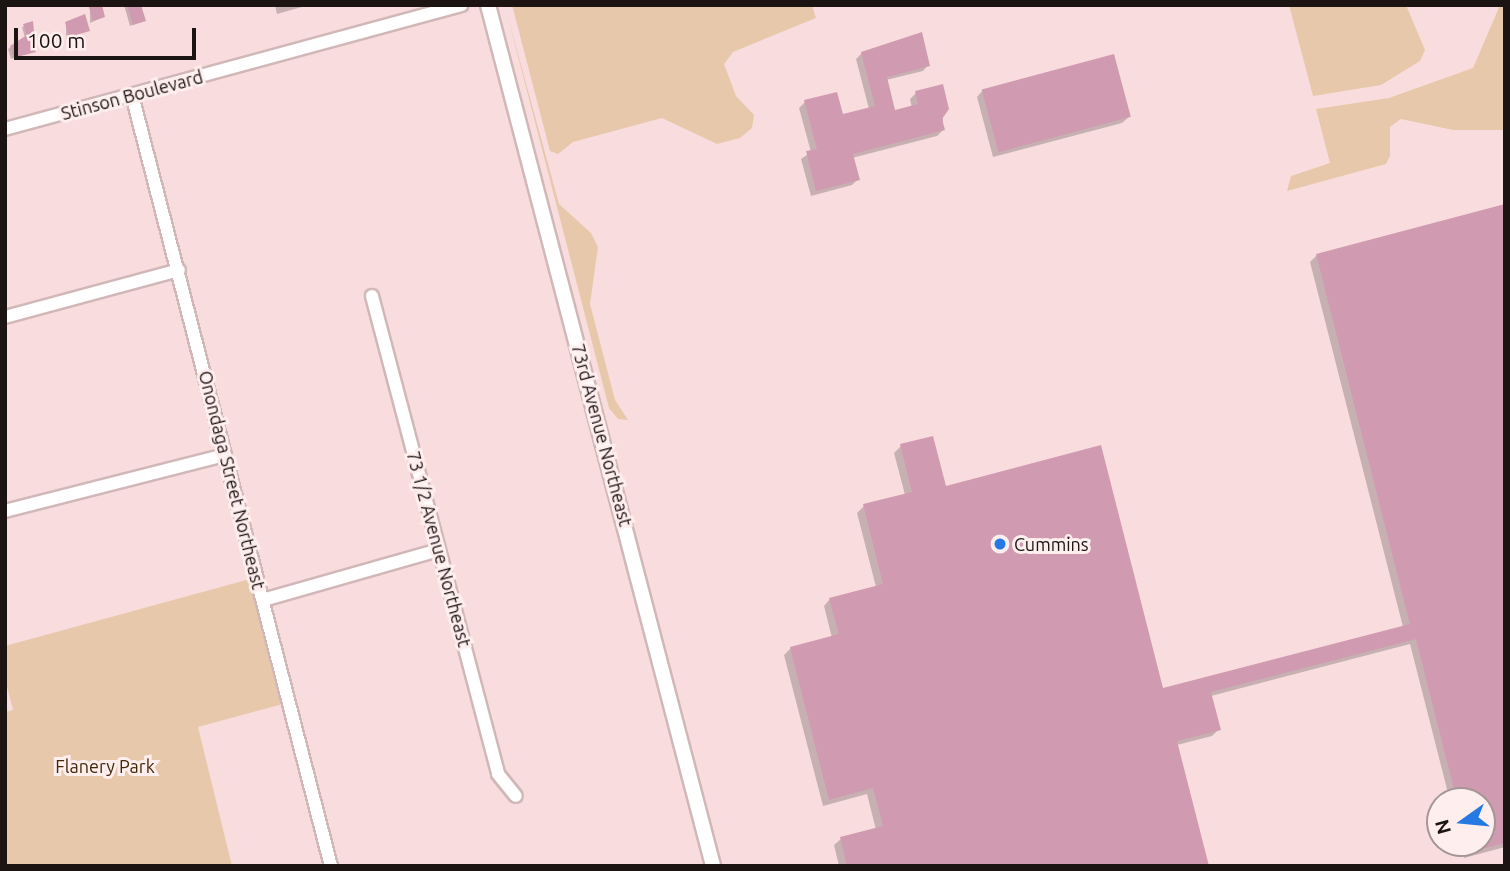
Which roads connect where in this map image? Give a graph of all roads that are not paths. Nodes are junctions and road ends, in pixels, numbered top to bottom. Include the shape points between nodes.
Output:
1 (461, 5) edge
2 (488, 5) edge
3 (132, 95) junction
4 (5, 130) edge
5 (180, 270) junction
6 (373, 296) dead end
7 (5, 317) edge
8 (225, 455) junction
9 (5, 511) edge
10 (439, 550) junction
11 (263, 600) junction
12 (516, 796) dead end
13 (331, 866) edge
14 (713, 866) edge

1 - 3 street, Stinson Boulevard
2 - 14 street, 73rd Avenue Northeast
3 - 4 street, Stinson Boulevard
3 - 5 street, Onondaga Street Northeast
5 - 7 street
5 - 8 street, Onondaga Street Northeast
6 - 10 street, 73 1/2 Avenue Northeast
8 - 9 street
8 - 11 street, Onondaga Street Northeast
10 - 11 street
10 - 12 street, 73 1/2 Avenue Northeast via 498,774
11 - 13 street, Onondaga Street Northeast

